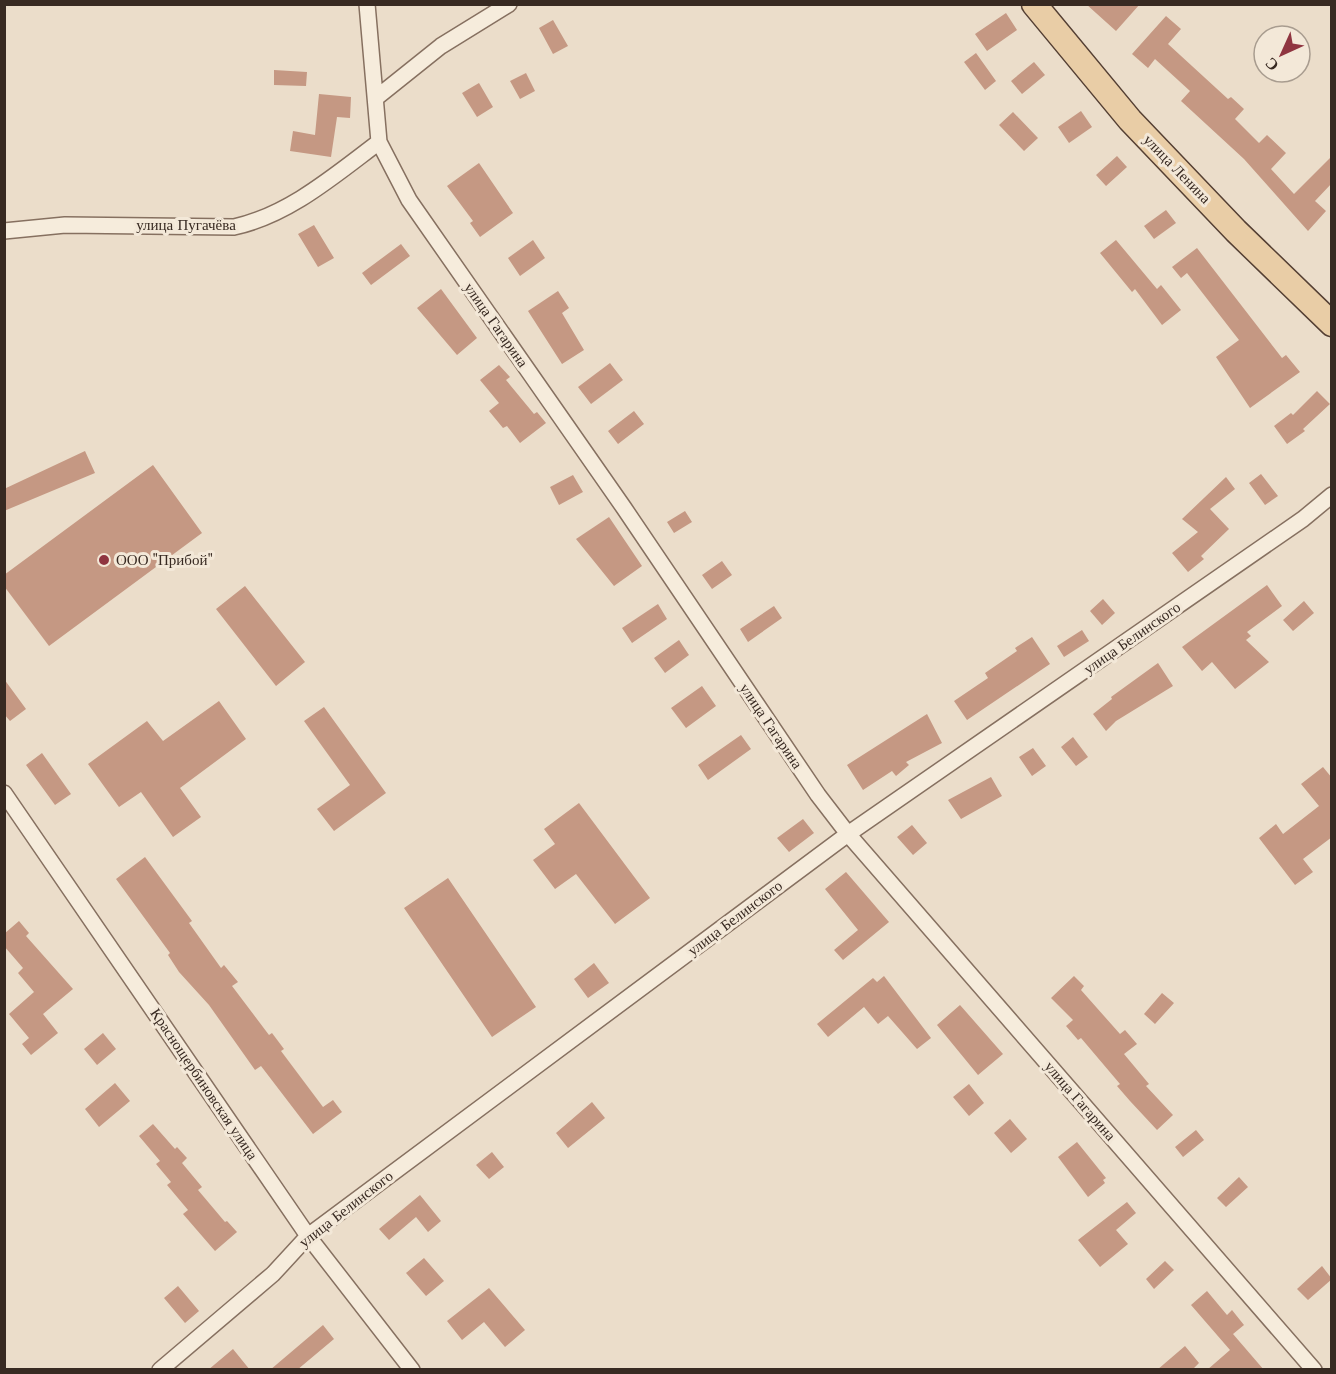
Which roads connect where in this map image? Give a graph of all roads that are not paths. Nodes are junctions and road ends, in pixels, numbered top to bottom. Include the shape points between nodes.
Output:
1 (368, 4) edge
2 (509, 4) edge
3 (1034, 4) edge
4 (376, 98) junction
5 (379, 142) junction
6 (4, 231) edge
7 (1332, 324) edge
8 (1332, 495) edge
9 (4, 793) edge
10 (848, 834) junction
11 (308, 1236) junction
12 (160, 1370) edge
13 (412, 1370) edge
14 (1314, 1370) edge

1 - 4 street, улица Гагарина
2 - 4 street via 441,46
3 - 7 main road, улица Ленина via 1130,120
4 - 5 street, улица Гагарина
5 - 6 street, улица Пугачёва via 298,200 253,223 234,227 65,225
5 - 10 street, улица Гагарина via 409,200
8 - 10 street, улица Белинского via 1304,519
9 - 11 street, Краснощербиновская улица
10 - 11 street, улица Белинского
10 - 14 street, улица Гагарина
11 - 12 street, улица Белинского via 273,1274
11 - 13 street, Краснощербиновская улица

